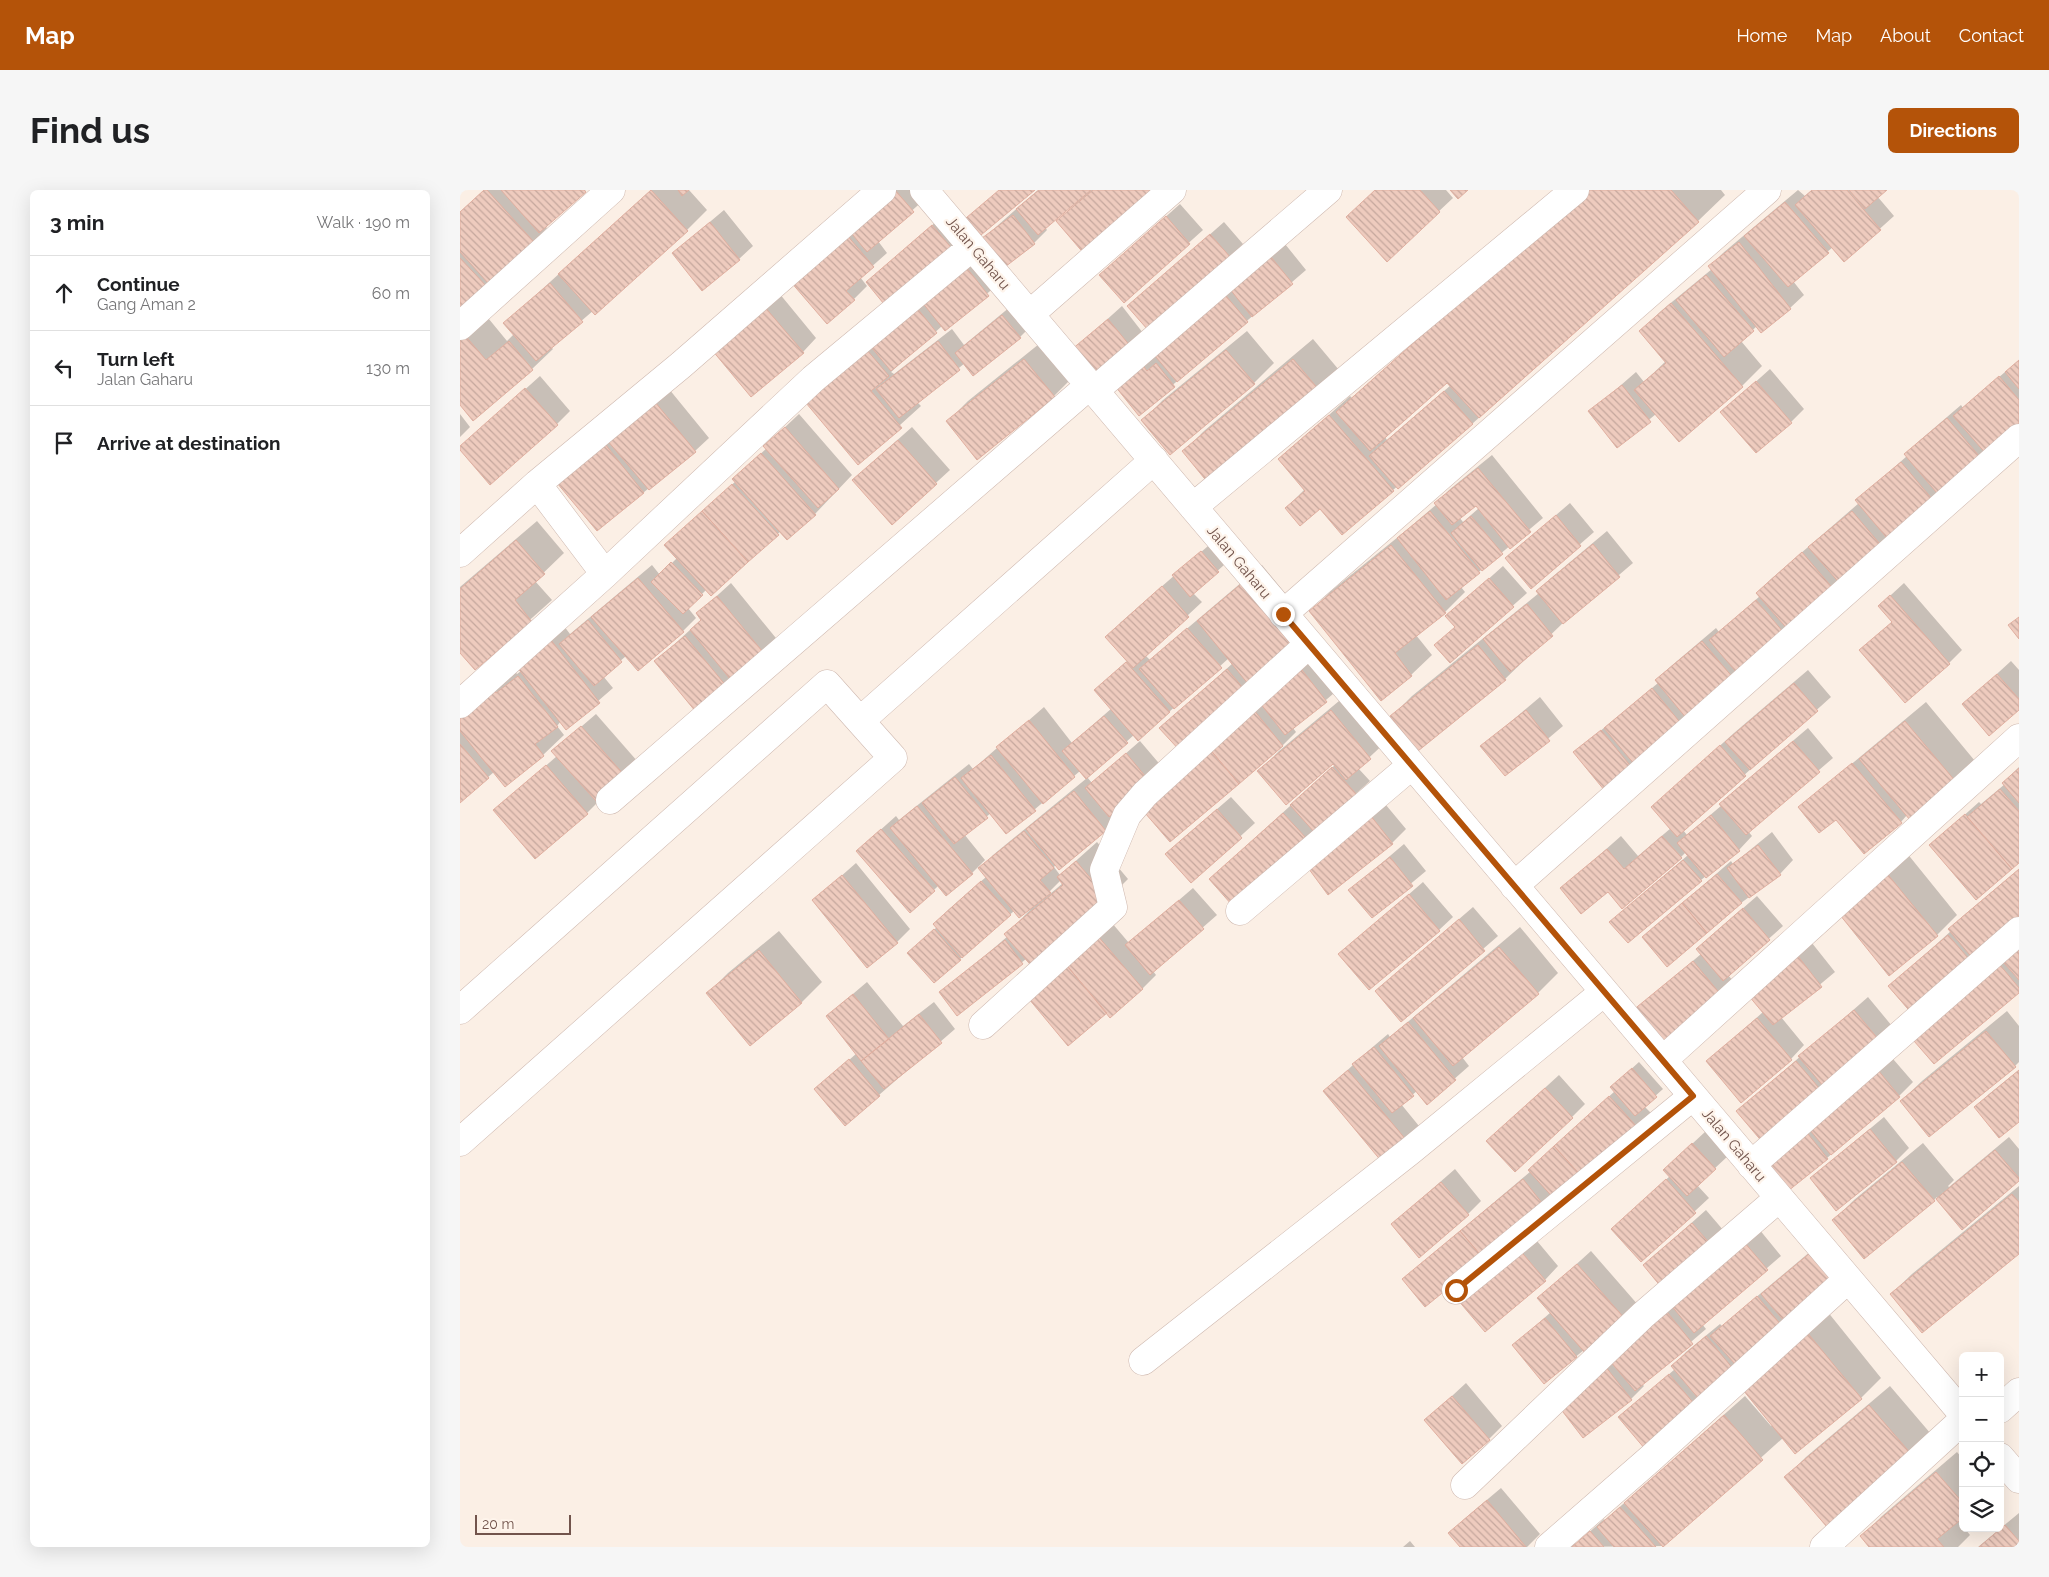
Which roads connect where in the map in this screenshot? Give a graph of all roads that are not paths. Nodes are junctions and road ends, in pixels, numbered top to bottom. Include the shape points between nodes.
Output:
1 (611, 190) edge
2 (882, 190) edge
3 (924, 190) edge
4 (1172, 190) edge
5 (1328, 190) edge
6 (1575, 190) edge
7 (1767, 190) edge
8 (972, 247) junction
9 (1030, 314) junction
10 (460, 326) edge
11 (1092, 388) junction
12 (2019, 438) edge
13 (1154, 460) junction
14 (537, 484) junction
15 (1193, 507) junction
16 (460, 553) edge
17 (605, 574) junction
18 (1283, 614) junction
19 (1309, 644) junction
20 (460, 704) edge
21 (860, 721) junction
22 (2019, 738) edge
23 (1412, 765) junction
24 (610, 800) dead end
25 (1514, 886) junction
26 (1240, 911) dead end
27 (2019, 931) edge
28 (1604, 992) junction
29 (460, 1010) edge
30 (983, 1025) dead end
31 (1662, 1060) junction
32 (1693, 1096) junction
33 (460, 1142) edge
34 (1751, 1165) junction
35 (1779, 1198) junction
36 (1848, 1279) junction
37 (1456, 1290) dead end
38 (1143, 1361) dead end
39 (2019, 1392) edge
40 (2004, 1405) edge
41 (1959, 1409) edge
42 (1959, 1424) edge
43 (2004, 1462) edge
44 (2019, 1479) edge
45 (1464, 1485) dead end
46 (1549, 1547) edge
47 (1824, 1547) edge

1 - 10 street
2 - 14 street via 681,365
3 - 8 street, Jalan Gaharu
4 - 9 street
5 - 11 street
6 - 15 street
7 - 18 street
8 - 9 street, Jalan Gaharu
8 - 17 street via 812,379
9 - 11 street, Jalan Gaharu
11 - 13 street, Jalan Gaharu
11 - 24 street
12 - 25 street
13 - 15 street, Jalan Gaharu
13 - 21 street
14 - 16 street
14 - 17 street
15 - 18 street, Jalan Gaharu
17 - 20 street
18 - 19 street, Jalan Gaharu
19 - 23 street, Jalan Gaharu
19 - 30 street via 1145,794 1127,815 1104,870 1113,907
21 - 29 street via 827,684
21 - 33 street via 893,758
22 - 31 street
23 - 25 street, Jalan Gaharu
23 - 26 street
25 - 28 street, Jalan Gaharu
27 - 34 street
28 - 31 street, Jalan Gaharu
28 - 38 street via 1410,1151
31 - 32 street, Jalan Gaharu
32 - 34 street, Jalan Gaharu
32 - 37 street
34 - 35 street, Jalan Gaharu
35 - 36 street, Jalan Gaharu
35 - 45 street via 1643,1315
36 - 41 street, Jalan Gaharu
36 - 46 street
39 - 40 street
42 - 47 street
43 - 44 street

